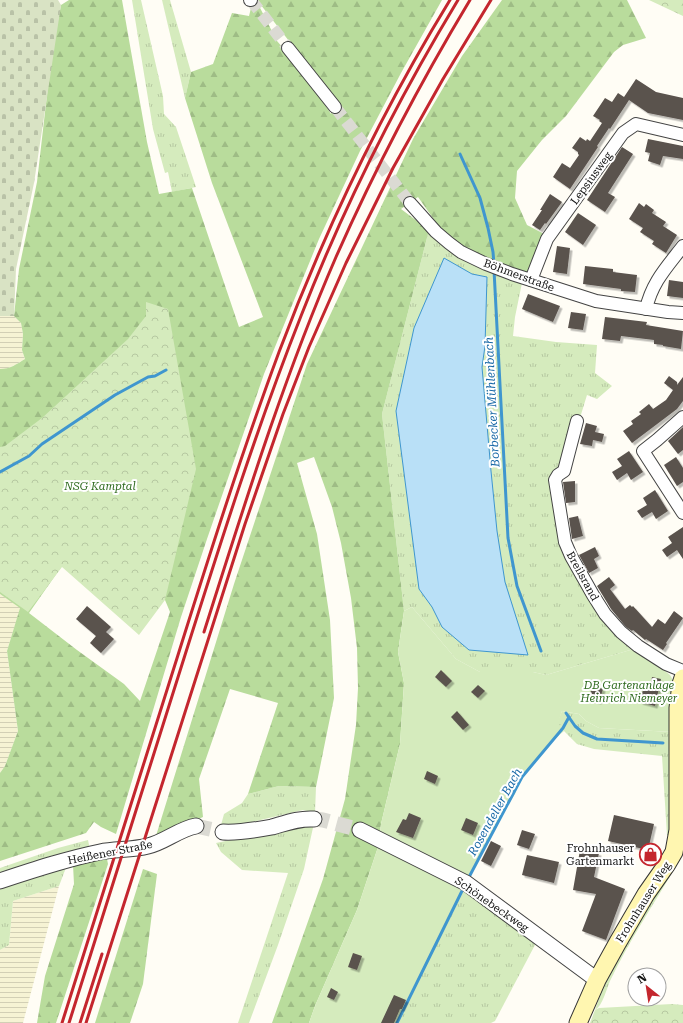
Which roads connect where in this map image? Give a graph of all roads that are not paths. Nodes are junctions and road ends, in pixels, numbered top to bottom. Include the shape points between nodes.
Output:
1 (288, 48) tunnel mouth
2 (335, 107) tunnel mouth
3 (683, 135) edge
4 (410, 203) tunnel mouth
5 (683, 246) edge
6 (531, 280) junction
7 (646, 309) junction
8 (683, 313) edge
9 (683, 417) edge
10 (577, 421) dead end
11 (683, 513) edge
12 (683, 671) edge
13 (683, 678) edge
14 (314, 819) tunnel mouth
15 (196, 826) tunnel mouth
16 (360, 830) tunnel mouth
17 (223, 832) tunnel mouth
18 (0, 881) edge
19 (598, 980) junction
20 (578, 1023) edge

1 - 2 street
3 - 6 street, Lepsiusweg via 636,124 623,133 547,239
4 - 6 street, Böhmerstraße via 436,232 461,252
5 - 7 street via 655,283
6 - 7 street, Böhmerstraße via 596,301
7 - 8 street, Böhmerstraße
9 - 11 street via 643,450
10 - 12 street, Breilsrand via 564,471 555,480 565,542 597,602 621,632 666,664
13 - 19 main road, Frohnhauser Weg via 678,708 678,830 674,852 642,901
14 - 17 street via 300,819 242,832
15 - 18 street, Heißener Straße via 148,846 99,852
16 - 19 street, Schönebeckweg via 466,883
19 - 20 main road, Frohnhauser Weg

